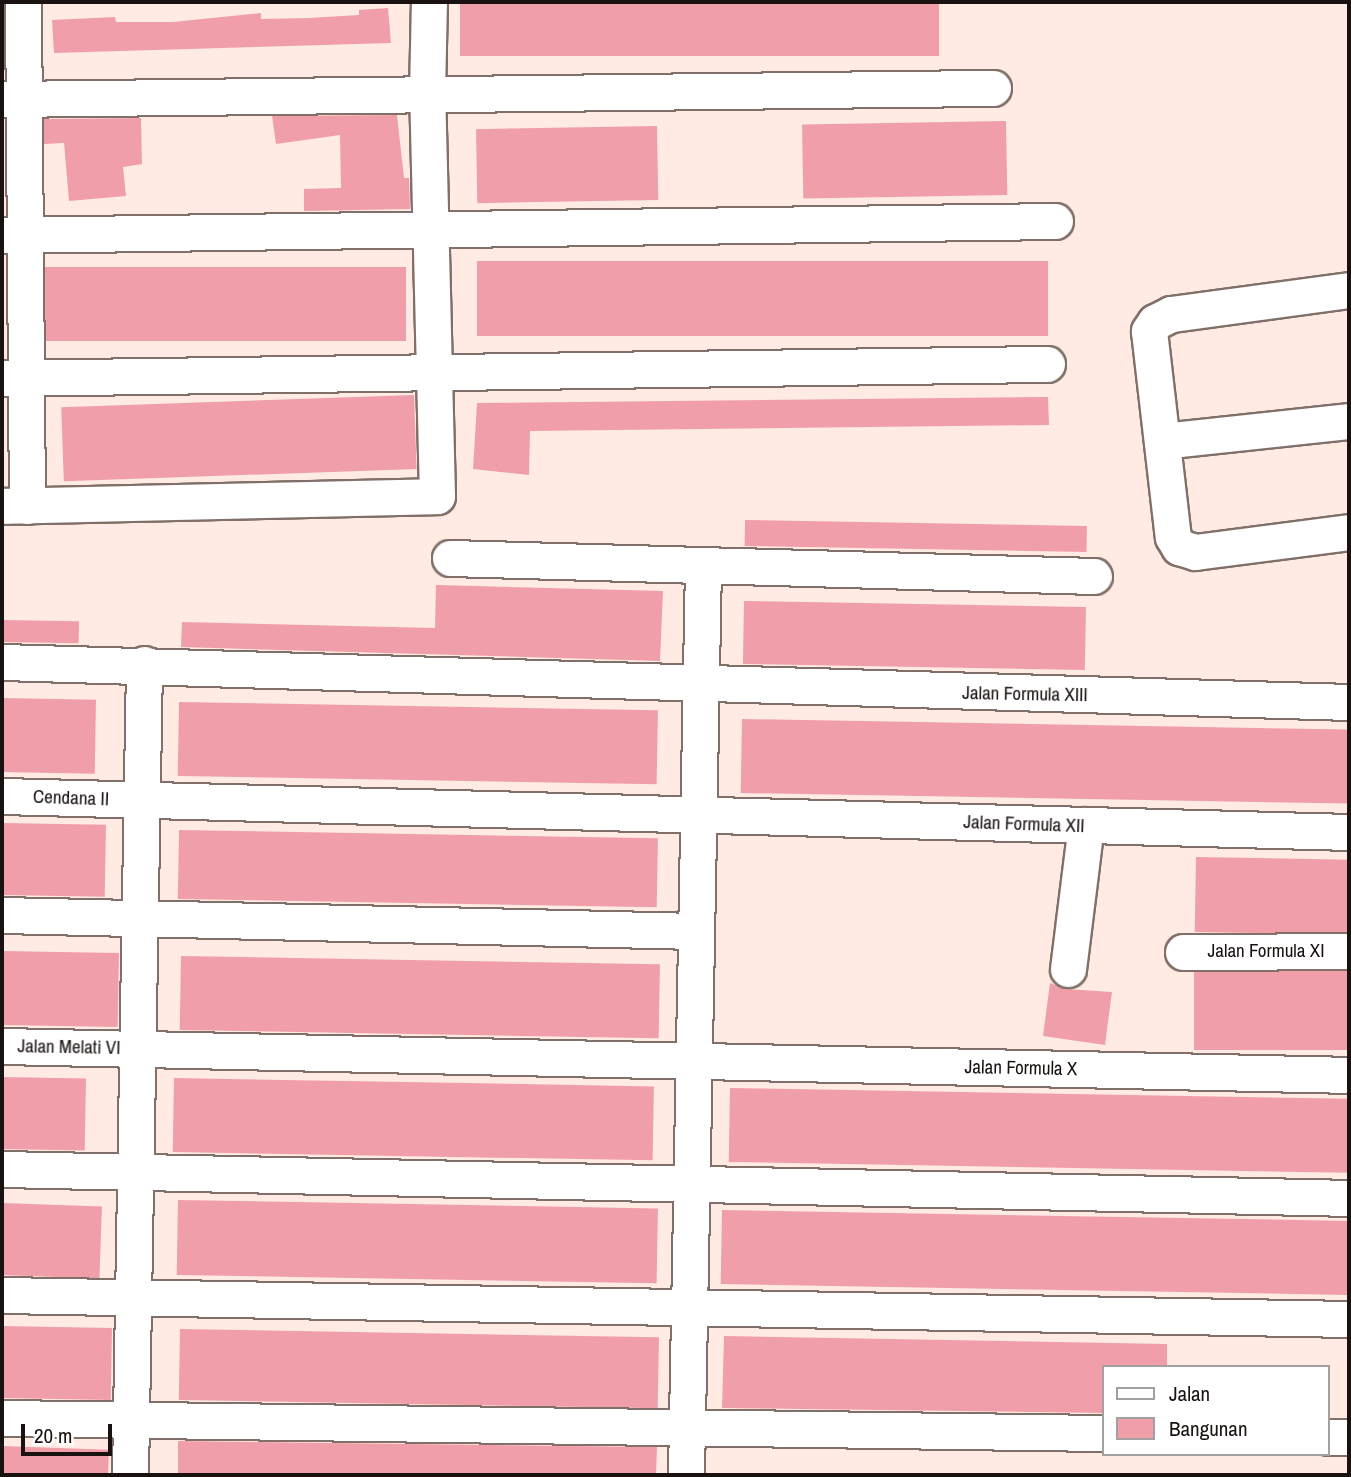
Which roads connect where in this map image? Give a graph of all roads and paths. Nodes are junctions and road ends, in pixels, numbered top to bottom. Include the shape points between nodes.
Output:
1 (23, 2) edge
2 (429, 2) edge
3 (993, 88) dead end
4 (427, 94) junction
5 (12, 99) edge
6 (1055, 221) dead end
7 (429, 230) junction
8 (13, 235) edge
9 (1349, 289) edge
10 (1047, 364) dead end
11 (433, 373) junction
12 (14, 378) edge
13 (1349, 421) edge
14 (1162, 441) junction
15 (15, 506) edge
16 (1349, 532) edge
17 (450, 558) dead end
18 (703, 565) junction
19 (1094, 576) dead end
20 (2, 663) edge
21 (144, 664) junction
22 (701, 685) junction
23 (1349, 702) edge
24 (2, 796) edge
25 (141, 800) junction
26 (698, 815) junction
27 (1086, 825) junction
28 (1349, 832) edge
29 (2, 915) edge
30 (139, 918) junction
31 (696, 931) junction
32 (1183, 951) dead end
33 (1349, 951) edge
34 (1068, 969) dead end
35 (2, 1046) edge
36 (137, 1049) junction
37 (694, 1061) junction
38 (1349, 1075) edge
39 (2, 1169) edge
40 (135, 1172) junction
41 (691, 1185) junction
42 (1349, 1198) edge
43 (2, 1295) edge
44 (133, 1296) junction
45 (689, 1307) junction
46 (1349, 1319) edge
47 (2, 1418) edge
48 (130, 1419) junction
49 (687, 1427) junction
50 (1102, 1433) edge
51 (1330, 1437) edge
52 (1349, 1437) edge
53 (130, 1475) edge
54 (686, 1475) edge

1 - 5 street
2 - 4 street
3 - 4 street
4 - 5 street
4 - 7 street
5 - 8 street
6 - 7 street
7 - 8 street
7 - 11 street
8 - 12 street
9 - 14 street via 1171,314 1155,322 1149,331
10 - 11 street
11 - 12 street
11 - 15 street via 439,491 430,499
12 - 15 street
13 - 14 street
14 - 16 street via 1173,537 1179,547 1195,552
17 - 18 street
18 - 19 street
18 - 22 street
20 - 21 street, Jalan Formula XIII
21 - 22 street, Jalan Formula XIII
21 - 25 street
22 - 23 street, Jalan Formula XIII
22 - 26 street
24 - 25 street, Cendana II
25 - 26 street, Cendana II
25 - 30 street
26 - 27 street, Jalan Formula XII
26 - 31 street
27 - 28 street, Jalan Formula XII
27 - 34 street
29 - 30 street
30 - 31 street
30 - 36 street
31 - 37 street
32 - 33 street, Jalan Formula XI
35 - 36 street, Jalan Melati VI
36 - 37 street, Jalan Melati VI
36 - 40 street
37 - 38 street, Jalan Formula X
37 - 41 street
39 - 40 street
40 - 41 street
40 - 44 street
41 - 42 street
41 - 45 street
43 - 44 street
44 - 45 street
44 - 48 street
45 - 46 street
45 - 49 street
47 - 48 street
48 - 49 street
48 - 53 street
49 - 50 street
49 - 54 street
51 - 52 street

